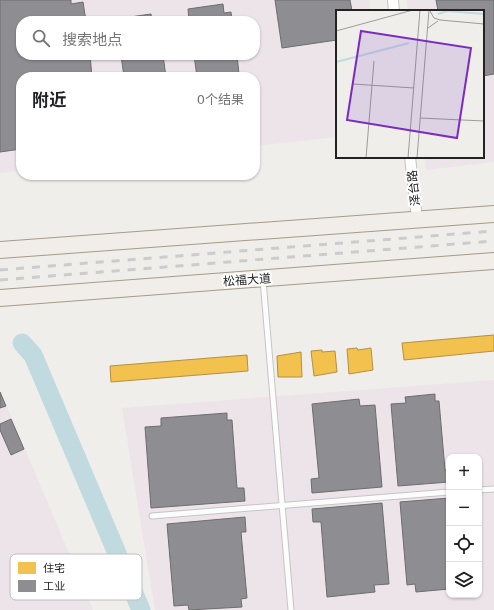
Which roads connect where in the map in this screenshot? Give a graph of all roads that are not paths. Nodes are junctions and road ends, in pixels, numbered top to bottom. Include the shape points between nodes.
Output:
1 (393, 0) edge
2 (394, 10) edge
3 (410, 158) edge
4 (494, 214) edge
5 (417, 219) junction
6 (0, 250) edge
7 (494, 261) edge
8 (263, 279) junction
9 (0, 298) edge
10 (494, 489) edge
11 (482, 490) edge
12 (446, 492) edge
13 (282, 506) junction
14 (152, 516) dead end
15 (291, 610) edge

1 - 2 street
3 - 5 street, 泽台路
4 - 5 main road
5 - 6 main road
7 - 8 main road, 松福大道
8 - 9 main road, 松福大道
8 - 13 lane
10 - 11 lane
12 - 13 lane
13 - 14 lane
13 - 15 lane

